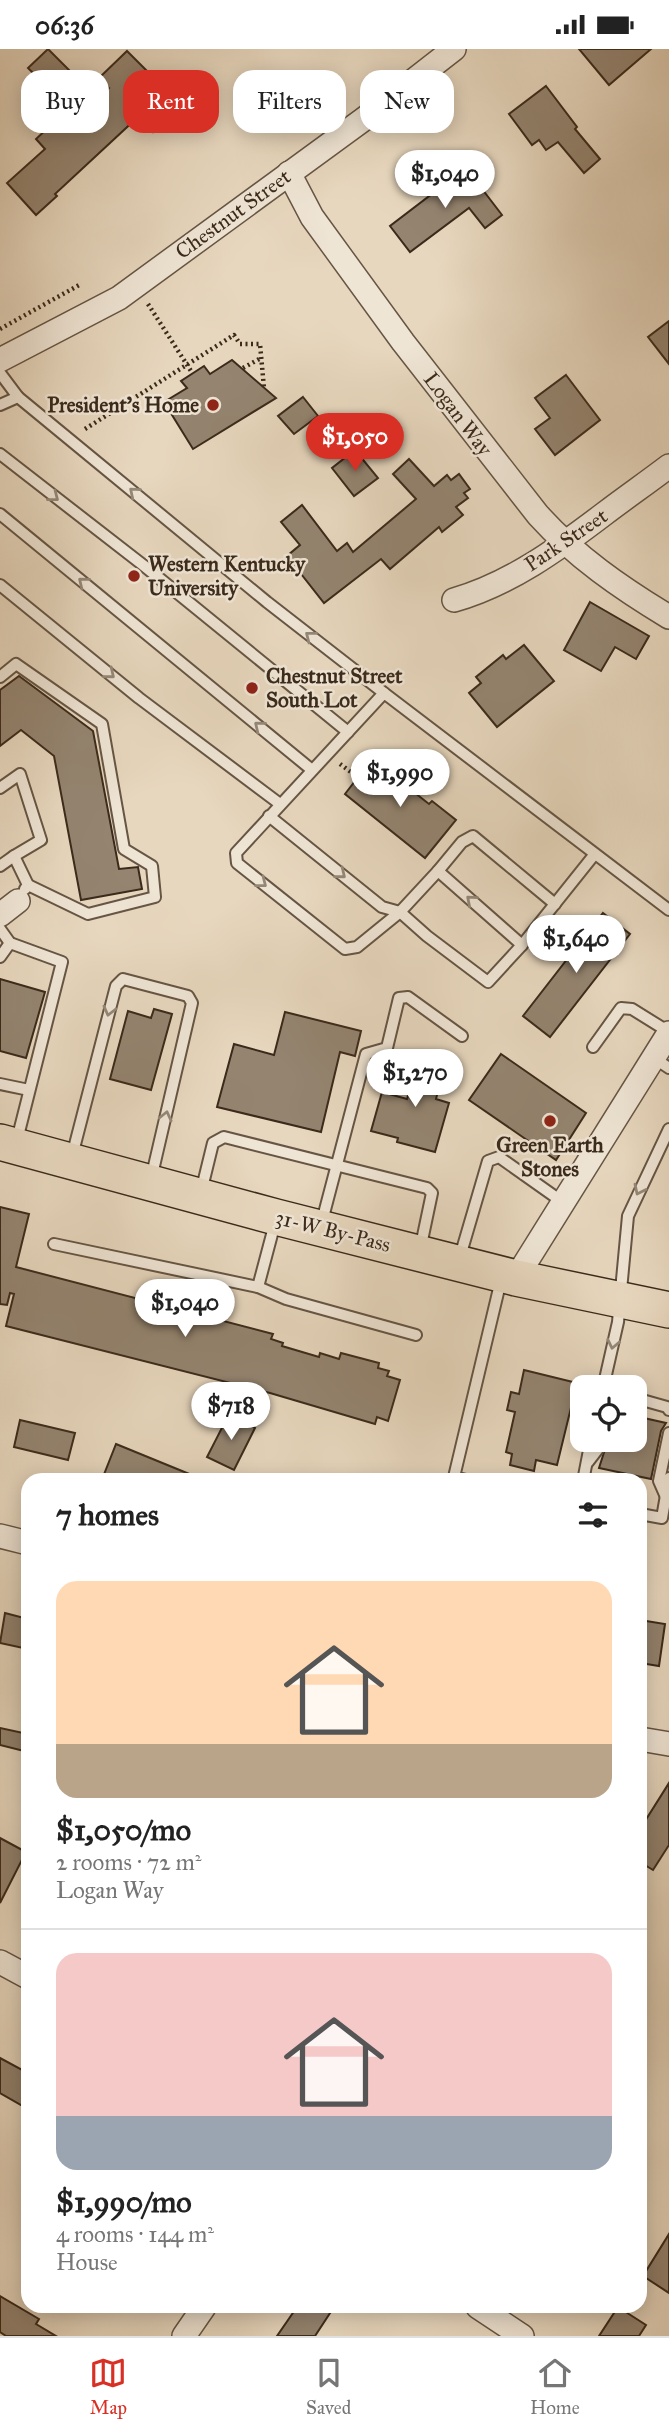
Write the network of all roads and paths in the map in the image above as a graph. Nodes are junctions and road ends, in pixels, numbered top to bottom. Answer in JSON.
{"nodes":[{"id":1,"x":454,"y":49,"type":"edge"},
{"id":2,"x":289,"y":173,"type":"junction"},
{"id":3,"x":81,"y":284,"type":"dead end"},
{"id":4,"x":147,"y":301,"type":"dead end"},
{"id":5,"x":0,"y":329,"type":"edge"},
{"id":6,"x":261,"y":358,"type":"junction"},
{"id":7,"x":0,"y":360,"type":"edge"},
{"id":8,"x":188,"y":365,"type":"junction"},
{"id":9,"x":243,"y":368,"type":"dead end"},
{"id":10,"x":191,"y":371,"type":"dead end"},
{"id":11,"x":0,"y":373,"type":"edge"},
{"id":12,"x":264,"y":388,"type":"dead end"},
{"id":13,"x":19,"y":397,"type":"junction"},
{"id":14,"x":0,"y":405,"type":"edge"},
{"id":15,"x":85,"y":429,"type":"dead end"},
{"id":16,"x":0,"y":454,"type":"edge"},
{"id":17,"x":669,"y":466,"type":"edge"},
{"id":18,"x":0,"y":514,"type":"edge"},
{"id":19,"x":565,"y":543,"type":"junction"},
{"id":20,"x":0,"y":585,"type":"edge"},
{"id":21,"x":454,"y":600,"type":"dead end"},
{"id":22,"x":669,"y":617,"type":"edge"},
{"id":23,"x":0,"y":677,"type":"edge"},
{"id":24,"x":384,"y":693,"type":"junction"},
{"id":25,"x":348,"y":732,"type":"junction"},
{"id":26,"x":337,"y":761,"type":"dead end"},
{"id":27,"x":379,"y":762,"type":"dead end"},
{"id":28,"x":312,"y":770,"type":"junction"},
{"id":29,"x":355,"y":775,"type":"dead end"},
{"id":30,"x":416,"y":783,"type":"dead end"},
{"id":31,"x":0,"y":788,"type":"edge"},
{"id":32,"x":280,"y":804,"type":"junction"},
{"id":33,"x":269,"y":815,"type":"junction"},
{"id":34,"x":594,"y":855,"type":"junction"},
{"id":35,"x":14,"y":856,"type":"junction"},
{"id":36,"x":0,"y":866,"type":"edge"},
{"id":37,"x":438,"y":871,"type":"junction"},
{"id":38,"x":15,"y":900,"type":"edge"},
{"id":39,"x":555,"y":904,"type":"junction"},
{"id":40,"x":669,"y":910,"type":"edge"},
{"id":41,"x":400,"y":912,"type":"junction"},
{"id":42,"x":0,"y":929,"type":"edge"},
{"id":43,"x":10,"y":943,"type":"junction"},
{"id":44,"x":522,"y":945,"type":"junction"},
{"id":45,"x":0,"y":957,"type":"edge"},
{"id":46,"x":669,"y":1033,"type":"edge"},
{"id":47,"x":462,"y":1036,"type":"dead end"},
{"id":48,"x":593,"y":1047,"type":"dead end"},
{"id":49,"x":662,"y":1063,"type":"edge"},
{"id":50,"x":0,"y":1084,"type":"edge"},
{"id":51,"x":29,"y":1090,"type":"junction"},
{"id":52,"x":669,"y":1129,"type":"edge"},
{"id":53,"x":8,"y":1145,"type":"edge"},
{"id":54,"x":71,"y":1161,"type":"junction"},
{"id":55,"x":335,"y":1165,"type":"junction"},
{"id":56,"x":150,"y":1182,"type":"junction"},
{"id":57,"x":201,"y":1196,"type":"junction"},
{"id":58,"x":564,"y":1203,"type":"junction"},
{"id":59,"x":276,"y":1217,"type":"junction"},
{"id":60,"x":320,"y":1228,"type":"junction"},
{"id":61,"x":54,"y":1244,"type":"dead end"},
{"id":62,"x":419,"y":1253,"type":"junction"},
{"id":63,"x":458,"y":1263,"type":"junction"},
{"id":64,"x":510,"y":1276,"type":"junction"},
{"id":65,"x":258,"y":1287,"type":"junction"},
{"id":66,"x":620,"y":1300,"type":"junction"},
{"id":67,"x":669,"y":1311,"type":"edge"},
{"id":68,"x":416,"y":1335,"type":"dead end"},
{"id":69,"x":606,"y":1375,"type":"edge"},
{"id":70,"x":647,"y":1401,"type":"edge"},
{"id":71,"x":669,"y":1410,"type":"edge"},
{"id":72,"x":669,"y":1433,"type":"edge"},
{"id":73,"x":588,"y":1452,"type":"edge"},
{"id":74,"x":596,"y":1452,"type":"edge"},
{"id":75,"x":585,"y":1467,"type":"junction"},
{"id":76,"x":455,"y":1473,"type":"edge"},
{"id":77,"x":584,"y":1473,"type":"edge"},
{"id":78,"x":669,"y":1478,"type":"edge"},
{"id":79,"x":666,"y":1497,"type":"junction"},
{"id":80,"x":647,"y":1515,"type":"edge"},
{"id":81,"x":0,"y":1536,"type":"edge"},
{"id":82,"x":21,"y":1541,"type":"edge"},
{"id":83,"x":647,"y":1740,"type":"edge"},
{"id":84,"x":669,"y":1744,"type":"edge"},
{"id":85,"x":0,"y":1962,"type":"edge"},
{"id":86,"x":21,"y":1973,"type":"edge"},
{"id":87,"x":200,"y":2313,"type":"edge"},
{"id":88,"x":487,"y":2313,"type":"edge"},
{"id":89,"x":184,"y":2336,"type":"edge"},
{"id":90,"x":522,"y":2336,"type":"edge"}],
"edges":[{"from":1,"to":2,"type":"street","name":"Chestnut Street"},
{"from":2,"to":7,"type":"street","name":"Chestnut Street"},
{"from":2,"to":19,"type":"street","name":"Logan Way"},
{"from":3,"to":5,"type":"path"},
{"from":4,"to":8,"type":"path"},
{"from":6,"to":8,"type":"path"},
{"from":6,"to":9,"type":"path"},
{"from":6,"to":12,"type":"path"},
{"from":8,"to":10,"type":"path"},
{"from":8,"to":15,"type":"path"},
{"from":11,"to":13,"type":"lane"},
{"from":13,"to":14,"type":"lane"},
{"from":24,"to":13,"type":"lane","one_way":true},
{"from":16,"to":25,"type":"lane","one_way":true},
{"from":17,"to":19,"type":"street","name":"Park Street"},
{"from":28,"to":18,"type":"lane","one_way":true},
{"from":19,"to":21,"type":"street","name":"Park Street"},
{"from":19,"to":22,"type":"street","name":"Logan Way"},
{"from":20,"to":32,"type":"lane","one_way":true},
{"from":23,"to":38,"type":"lane"},
{"from":24,"to":25,"type":"lane"},
{"from":24,"to":34,"type":"lane"},
{"from":25,"to":28,"type":"lane"},
{"from":26,"to":29,"type":"path"},
{"from":27,"to":30,"type":"path"},
{"from":28,"to":32,"type":"lane"},
{"from":31,"to":35,"type":"lane"},
{"from":32,"to":33,"type":"lane"},
{"from":33,"to":41,"type":"lane","one_way":true},
{"from":33,"to":41,"type":"lane","one_way":true},
{"from":34,"to":39,"type":"lane"},
{"from":34,"to":40,"type":"lane"},
{"from":35,"to":36,"type":"lane"},
{"from":35,"to":38,"type":"lane"},
{"from":37,"to":39,"type":"lane"},
{"from":37,"to":41,"type":"lane"},
{"from":44,"to":37,"type":"lane","one_way":true},
{"from":39,"to":44,"type":"lane"},
{"from":41,"to":44,"type":"lane"},
{"from":42,"to":43,"type":"lane"},
{"from":43,"to":45,"type":"lane"},
{"from":43,"to":51,"type":"lane"},
{"from":46,"to":48,"type":"lane"},
{"from":46,"to":49,"type":"street"},
{"from":47,"to":55,"type":"lane"},
{"from":49,"to":58,"type":"street"},
{"from":50,"to":51,"type":"lane"},
{"from":51,"to":53,"type":"lane"},
{"from":52,"to":66,"type":"lane","one_way":true},
{"from":53,"to":54,"type":"main road","name":"31-W By-Pass"},
{"from":54,"to":56,"type":"main road","name":"31-W By-Pass"},
{"from":56,"to":54,"type":"lane","one_way":true},
{"from":55,"to":57,"type":"lane"},
{"from":55,"to":60,"type":"lane"},
{"from":55,"to":62,"type":"lane"},
{"from":56,"to":57,"type":"main road","name":"31-W By-Pass"},
{"from":57,"to":59,"type":"main road","name":"31-W By-Pass"},
{"from":58,"to":63,"type":"lane"},
{"from":58,"to":64,"type":"street"},
{"from":59,"to":60,"type":"main road","name":"31-W By-Pass"},
{"from":59,"to":65,"type":"lane"},
{"from":60,"to":62,"type":"main road","name":"31-W By-Pass"},
{"from":61,"to":65,"type":"lane"},
{"from":62,"to":63,"type":"main road","name":"31-W By-Pass"},
{"from":63,"to":64,"type":"main road","name":"31-W By-Pass"},
{"from":64,"to":66,"type":"main road","name":"31-W By-Pass"},
{"from":64,"to":76,"type":"lane"},
{"from":65,"to":68,"type":"lane"},
{"from":66,"to":67,"type":"main road","name":"31-W By-Pass"},
{"from":66,"to":69,"type":"lane","one_way":true},
{"from":70,"to":71,"type":"lane"},
{"from":72,"to":79,"type":"lane"},
{"from":73,"to":75,"type":"lane"},
{"from":74,"to":75,"type":"lane"},
{"from":75,"to":77,"type":"lane"},
{"from":78,"to":79,"type":"lane"},
{"from":79,"to":80,"type":"lane"},
{"from":81,"to":82,"type":"street"},
{"from":83,"to":84,"type":"street"},
{"from":85,"to":86,"type":"street"},
{"from":87,"to":89,"type":"street"},
{"from":88,"to":90,"type":"street"}]}
